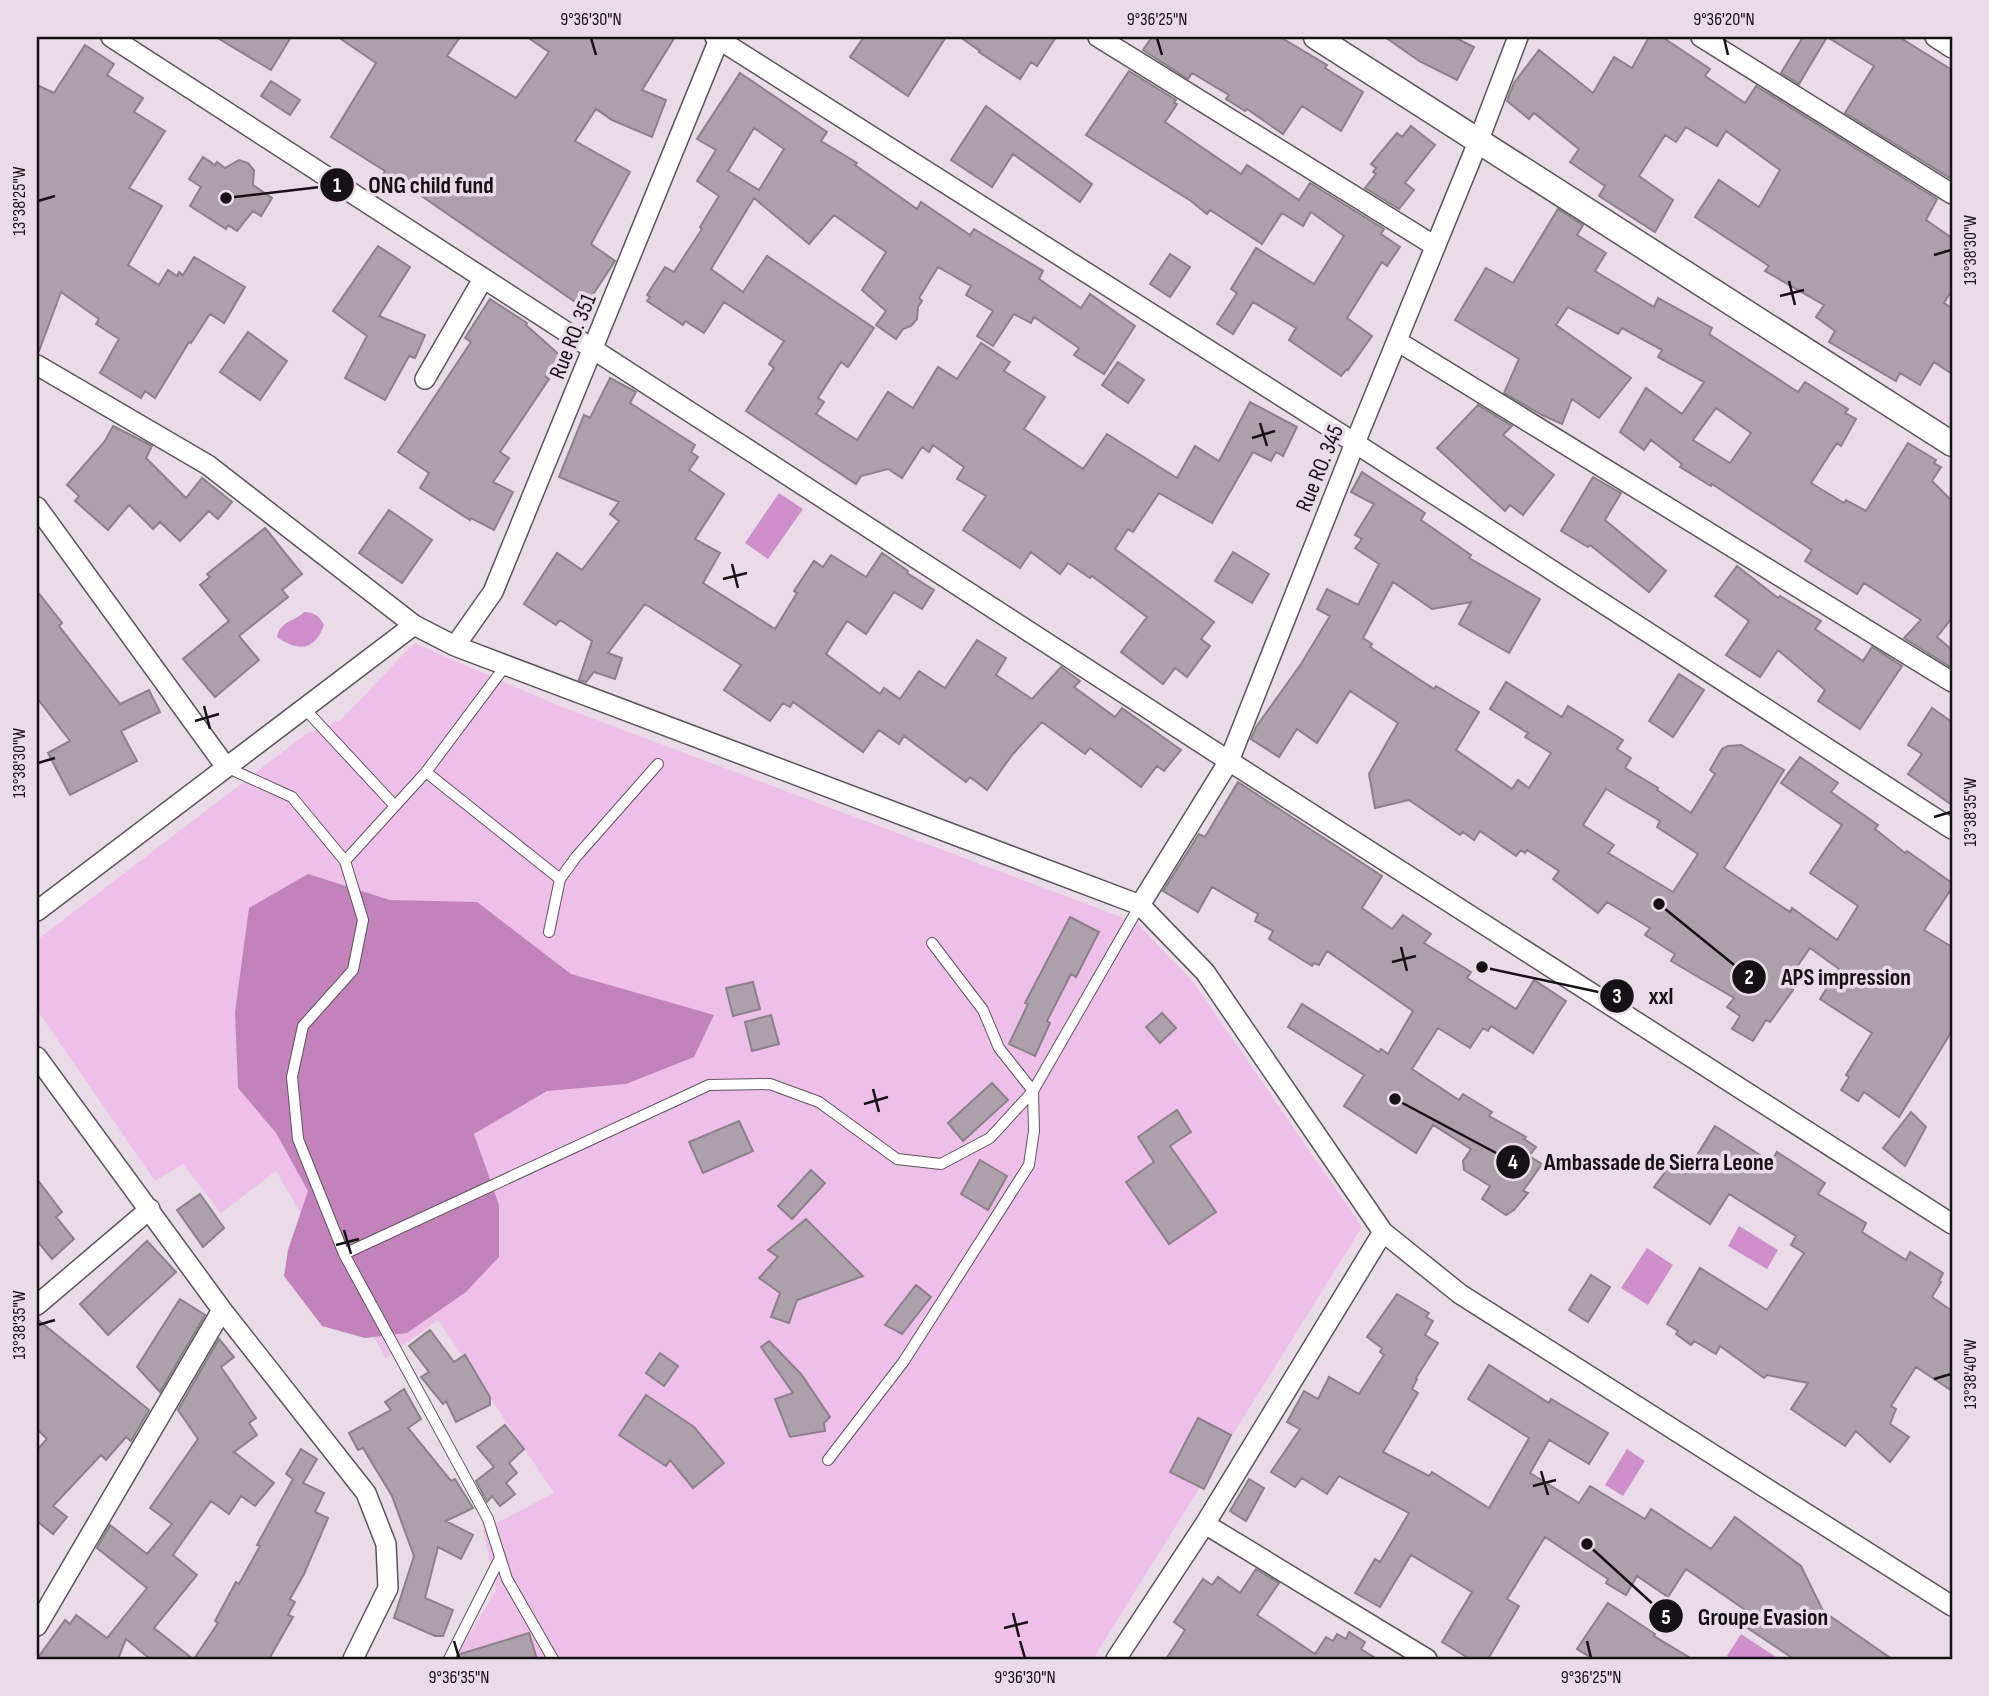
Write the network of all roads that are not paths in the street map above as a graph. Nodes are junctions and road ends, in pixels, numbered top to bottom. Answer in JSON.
{"nodes":[{"id":1,"x":111,"y":37,"type":"edge"},
{"id":2,"x":1098,"y":37,"type":"edge"},
{"id":3,"x":1316,"y":37,"type":"edge"},
{"id":4,"x":1518,"y":37,"type":"edge"},
{"id":5,"x":1701,"y":37,"type":"edge"},
{"id":6,"x":1935,"y":37,"type":"edge"},
{"id":7,"x":718,"y":38,"type":"edge"},
{"id":8,"x":1952,"y":48,"type":"edge"},
{"id":9,"x":1478,"y":142,"type":"junction"},
{"id":10,"x":1952,"y":194,"type":"edge"},
{"id":11,"x":1436,"y":246,"type":"junction"},
{"id":12,"x":482,"y":279,"type":"junction"},
{"id":13,"x":1397,"y":341,"type":"junction"},
{"id":14,"x":593,"y":351,"type":"junction"},
{"id":15,"x":37,"y":365,"type":"edge"},
{"id":16,"x":425,"y":379,"type":"dead end"},
{"id":17,"x":1355,"y":443,"type":"junction"},
{"id":18,"x":1952,"y":444,"type":"edge"},
{"id":19,"x":37,"y":507,"type":"edge"},
{"id":20,"x":414,"y":625,"type":"junction"},
{"id":21,"x":455,"y":646,"type":"junction"},
{"id":22,"x":506,"y":665,"type":"junction"},
{"id":23,"x":1952,"y":682,"type":"edge"},
{"id":24,"x":304,"y":708,"type":"junction"},
{"id":25,"x":1229,"y":761,"type":"junction"},
{"id":26,"x":658,"y":764,"type":"dead end"},
{"id":27,"x":226,"y":767,"type":"junction"},
{"id":28,"x":426,"y":772,"type":"junction"},
{"id":29,"x":395,"y":806,"type":"junction"},
{"id":30,"x":1952,"y":830,"type":"edge"},
{"id":31,"x":345,"y":861,"type":"junction"},
{"id":32,"x":561,"y":879,"type":"junction"},
{"id":33,"x":1140,"y":905,"type":"junction"},
{"id":34,"x":37,"y":911,"type":"edge"},
{"id":35,"x":549,"y":932,"type":"dead end"},
{"id":36,"x":932,"y":943,"type":"dead end"},
{"id":37,"x":37,"y":1057,"type":"edge"},
{"id":38,"x":1033,"y":1091,"type":"junction"},
{"id":39,"x":150,"y":1209,"type":"junction"},
{"id":40,"x":1952,"y":1224,"type":"edge"},
{"id":41,"x":1382,"y":1232,"type":"junction"},
{"id":42,"x":344,"y":1254,"type":"junction"},
{"id":43,"x":37,"y":1305,"type":"edge"},
{"id":44,"x":222,"y":1310,"type":"junction"},
{"id":45,"x":828,"y":1460,"type":"dead end"},
{"id":46,"x":1205,"y":1524,"type":"junction"},
{"id":47,"x":500,"y":1558,"type":"junction"},
{"id":48,"x":1952,"y":1606,"type":"edge"},
{"id":49,"x":37,"y":1626,"type":"edge"},
{"id":50,"x":353,"y":1659,"type":"edge"},
{"id":51,"x":449,"y":1659,"type":"edge"},
{"id":52,"x":554,"y":1659,"type":"edge"},
{"id":53,"x":1116,"y":1659,"type":"edge"},
{"id":54,"x":1427,"y":1659,"type":"edge"}],
"edges":[{"from":1,"to":12,"type":"street"},
{"from":2,"to":11,"type":"street"},
{"from":3,"to":9,"type":"street"},
{"from":4,"to":9,"type":"street","name":"Rue RO. 345"},
{"from":5,"to":10,"type":"street"},
{"from":6,"to":8,"type":"street"},
{"from":7,"to":14,"type":"street","name":"Rue RO. 351"},
{"from":7,"to":17,"type":"street"},
{"from":9,"to":11,"type":"street","name":"Rue RO. 345"},
{"from":9,"to":18,"type":"street"},
{"from":11,"to":13,"type":"street","name":"Rue RO. 345"},
{"from":12,"to":14,"type":"street"},
{"from":12,"to":16,"type":"street"},
{"from":13,"to":17,"type":"street","name":"Rue RO. 345"},
{"from":13,"to":23,"type":"street"},
{"from":14,"to":21,"type":"street","name":"Rue RO. 351"},
{"from":14,"to":25,"type":"street"},
{"from":15,"to":20,"type":"street"},
{"from":17,"to":25,"type":"street","name":"Rue RO. 345"},
{"from":17,"to":30,"type":"street"},
{"from":19,"to":27,"type":"street"},
{"from":20,"to":21,"type":"street"},
{"from":20,"to":24,"type":"street"},
{"from":21,"to":22,"type":"street"},
{"from":22,"to":28,"type":"lane"},
{"from":22,"to":33,"type":"street"},
{"from":24,"to":27,"type":"street"},
{"from":24,"to":29,"type":"lane"},
{"from":25,"to":33,"type":"street","name":"Rue RO. 345"},
{"from":25,"to":40,"type":"street"},
{"from":26,"to":32,"type":"lane"},
{"from":27,"to":31,"type":"lane"},
{"from":27,"to":34,"type":"street"},
{"from":28,"to":29,"type":"lane"},
{"from":28,"to":32,"type":"lane"},
{"from":29,"to":31,"type":"lane"},
{"from":31,"to":42,"type":"lane"},
{"from":32,"to":35,"type":"lane"},
{"from":33,"to":38,"type":"lane"},
{"from":33,"to":41,"type":"street"},
{"from":36,"to":38,"type":"lane"},
{"from":37,"to":39,"type":"street"},
{"from":38,"to":42,"type":"lane"},
{"from":38,"to":45,"type":"lane"},
{"from":39,"to":43,"type":"street"},
{"from":39,"to":44,"type":"street"},
{"from":41,"to":46,"type":"street"},
{"from":41,"to":48,"type":"street"},
{"from":42,"to":47,"type":"lane"},
{"from":44,"to":49,"type":"street"},
{"from":44,"to":50,"type":"street"},
{"from":46,"to":53,"type":"street"},
{"from":46,"to":54,"type":"street"},
{"from":47,"to":51,"type":"lane"},
{"from":47,"to":52,"type":"lane"}]}
